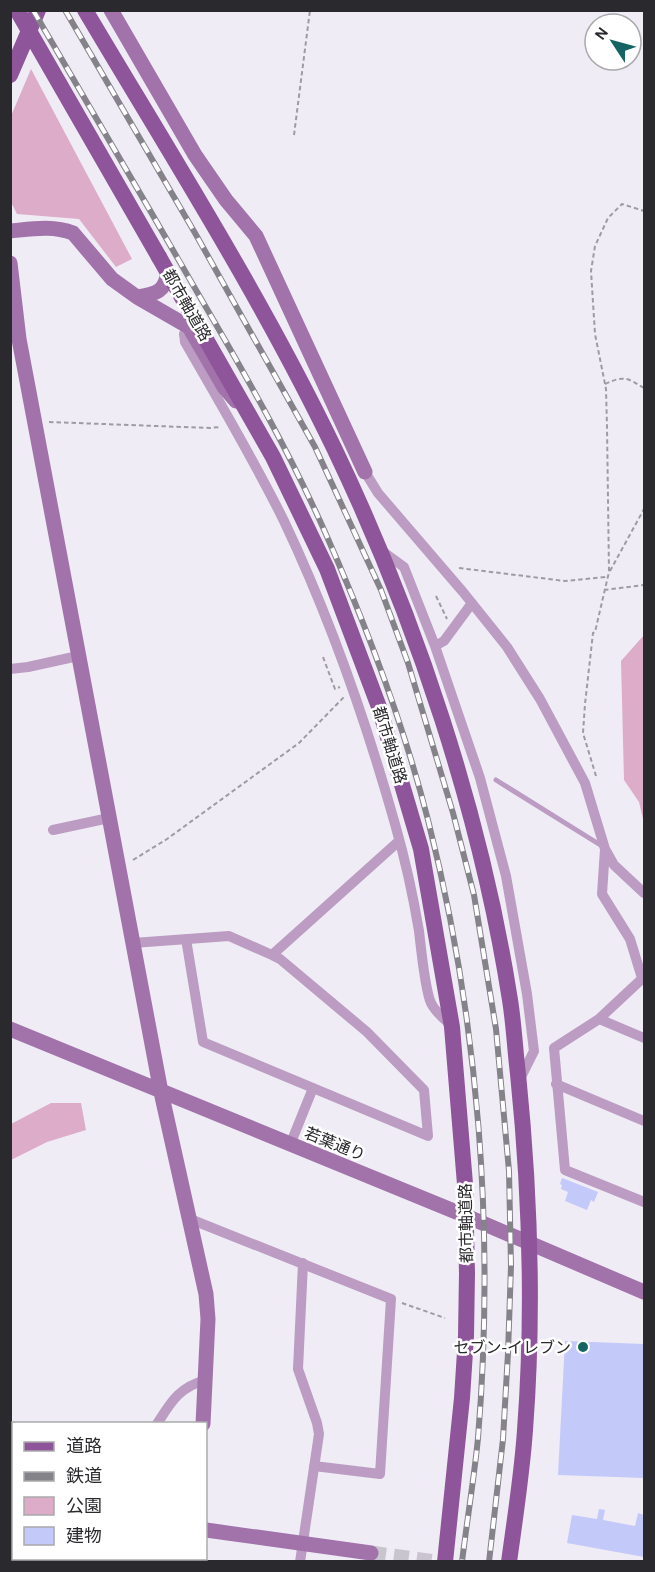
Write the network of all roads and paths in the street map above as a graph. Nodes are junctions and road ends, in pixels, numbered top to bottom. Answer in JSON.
{"nodes":[{"id":1,"x":17,"y":10,"type":"edge"},
{"id":2,"x":38,"y":10,"type":"edge"},
{"id":3,"x":85,"y":10,"type":"edge"},
{"id":4,"x":111,"y":10,"type":"edge"},
{"id":5,"x":310,"y":10,"type":"edge"},
{"id":6,"x":10,"y":75,"type":"edge"},
{"id":7,"x":294,"y":135,"type":"dead end"},
{"id":8,"x":645,"y":211,"type":"edge"},
{"id":9,"x":10,"y":231,"type":"edge"},
{"id":10,"x":10,"y":263,"type":"edge"},
{"id":11,"x":168,"y":272,"type":"junction"},
{"id":12,"x":137,"y":297,"type":"junction"},
{"id":13,"x":192,"y":323,"type":"junction"},
{"id":14,"x":605,"y":384,"type":"junction"},
{"id":15,"x":645,"y":388,"type":"edge"},
{"id":16,"x":34,"y":422,"type":"junction"},
{"id":17,"x":232,"y":424,"type":"junction"},
{"id":18,"x":264,"y":440,"type":"junction"},
{"id":19,"x":252,"y":462,"type":"junction"},
{"id":20,"x":365,"y":472,"type":"joint"},
{"id":21,"x":645,"y":509,"type":"edge"},
{"id":22,"x":379,"y":549,"type":"junction"},
{"id":23,"x":445,"y":572,"type":"junction"},
{"id":24,"x":609,"y":572,"type":"junction"},
{"id":25,"x":645,"y":585,"type":"edge"},
{"id":26,"x":604,"y":590,"type":"junction"},
{"id":27,"x":436,"y":596,"type":"dead end"},
{"id":28,"x":472,"y":603,"type":"junction"},
{"id":29,"x":448,"y":622,"type":"dead end"},
{"id":30,"x":435,"y":645,"type":"junction"},
{"id":31,"x":78,"y":656,"type":"junction"},
{"id":32,"x":324,"y":657,"type":"dead end"},
{"id":33,"x":10,"y":669,"type":"edge"},
{"id":34,"x":335,"y":689,"type":"dead end"},
{"id":35,"x":354,"y":692,"type":"junction"},
{"id":36,"x":496,"y":780,"type":"dead end"},
{"id":37,"x":596,"y":780,"type":"dead end"},
{"id":38,"x":108,"y":818,"type":"junction"},
{"id":39,"x":53,"y":830,"type":"dead end"},
{"id":40,"x":399,"y":841,"type":"junction"},
{"id":41,"x":604,"y":848,"type":"junction"},
{"id":42,"x":118,"y":869,"type":"junction"},
{"id":43,"x":645,"y":893,"type":"edge"},
{"id":44,"x":186,"y":939,"type":"junction"},
{"id":45,"x":133,"y":943,"type":"junction"},
{"id":46,"x":272,"y":955,"type":"junction"},
{"id":47,"x":643,"y":978,"type":"edge"},
{"id":48,"x":599,"y":1019,"type":"junction"},
{"id":49,"x":452,"y":1027,"type":"junction"},
{"id":50,"x":10,"y":1029,"type":"edge"},
{"id":51,"x":645,"y":1038,"type":"edge"},
{"id":52,"x":519,"y":1082,"type":"junction"},
{"id":53,"x":556,"y":1084,"type":"junction"},
{"id":54,"x":313,"y":1088,"type":"junction"},
{"id":55,"x":161,"y":1092,"type":"junction"},
{"id":56,"x":645,"y":1120,"type":"edge"},
{"id":57,"x":290,"y":1145,"type":"junction"},
{"id":58,"x":645,"y":1202,"type":"edge"},
{"id":59,"x":466,"y":1216,"type":"junction"},
{"id":60,"x":190,"y":1219,"type":"junction"},
{"id":61,"x":529,"y":1244,"type":"junction"},
{"id":62,"x":303,"y":1263,"type":"junction"},
{"id":63,"x":645,"y":1293,"type":"edge"},
{"id":64,"x":391,"y":1299,"type":"junction"},
{"id":65,"x":445,"y":1318,"type":"dead end"},
{"id":66,"x":206,"y":1380,"type":"junction"},
{"id":67,"x":158,"y":1422,"type":"edge"},
{"id":68,"x":203,"y":1422,"type":"edge"},
{"id":69,"x":525,"y":1432,"type":"junction"},
{"id":70,"x":314,"y":1466,"type":"junction"},
{"id":71,"x":449,"y":1525,"type":"junction"},
{"id":72,"x":207,"y":1530,"type":"edge"},
{"id":73,"x":304,"y":1544,"type":"junction"},
{"id":74,"x":371,"y":1553,"type":"tunnel mouth"},
{"id":75,"x":300,"y":1562,"type":"edge"},
{"id":76,"x":434,"y":1562,"type":"edge"},
{"id":77,"x":445,"y":1562,"type":"edge"},
{"id":78,"x":509,"y":1562,"type":"edge"},
{"id":79,"x":519,"y":1562,"type":"edge"}],
"edges":[{"from":1,"to":11,"type":"main road","name":"都市軸道路","bridge":true},
{"from":2,"to":6,"type":"main road"},
{"from":3,"to":22,"type":"main road"},
{"from":4,"to":20,"type":"street"},
{"from":5,"to":7,"type":"path"},
{"from":8,"to":14,"type":"path"},
{"from":9,"to":12,"type":"street"},
{"from":10,"to":16,"type":"street"},
{"from":11,"to":12,"type":"street"},
{"from":11,"to":13,"type":"main road","name":"都市軸道路"},
{"from":12,"to":13,"type":"street"},
{"from":13,"to":17,"type":"street"},
{"from":13,"to":18,"type":"main road","name":"都市軸道路"},
{"from":14,"to":15,"type":"path"},
{"from":14,"to":24,"type":"path"},
{"from":16,"to":17,"type":"path"},
{"from":16,"to":31,"type":"street"},
{"from":17,"to":19,"type":"street"},
{"from":18,"to":19,"type":"street"},
{"from":18,"to":49,"type":"main road","name":"都市軸道路"},
{"from":19,"to":35,"type":"street"},
{"from":20,"to":23,"type":"street"},
{"from":21,"to":24,"type":"path"},
{"from":22,"to":30,"type":"street"},
{"from":22,"to":52,"type":"main road"},
{"from":23,"to":24,"type":"path"},
{"from":23,"to":28,"type":"street"},
{"from":24,"to":26,"type":"path"},
{"from":25,"to":26,"type":"path"},
{"from":26,"to":37,"type":"path"},
{"from":27,"to":29,"type":"path"},
{"from":28,"to":30,"type":"street"},
{"from":28,"to":41,"type":"street"},
{"from":30,"to":52,"type":"street"},
{"from":31,"to":33,"type":"street"},
{"from":31,"to":38,"type":"street"},
{"from":32,"to":34,"type":"path"},
{"from":35,"to":40,"type":"street"},
{"from":35,"to":42,"type":"path"},
{"from":36,"to":41,"type":"lane"},
{"from":38,"to":39,"type":"street"},
{"from":38,"to":42,"type":"street"},
{"from":40,"to":46,"type":"street"},
{"from":40,"to":49,"type":"street"},
{"from":41,"to":43,"type":"street"},
{"from":41,"to":47,"type":"street"},
{"from":42,"to":45,"type":"street"},
{"from":44,"to":45,"type":"street"},
{"from":44,"to":46,"type":"street"},
{"from":44,"to":54,"type":"street"},
{"from":45,"to":55,"type":"street"},
{"from":46,"to":54,"type":"street"},
{"from":47,"to":48,"type":"street"},
{"from":48,"to":51,"type":"street"},
{"from":48,"to":53,"type":"street"},
{"from":49,"to":59,"type":"main road","name":"都市軸道路"},
{"from":50,"to":55,"type":"street","name":"若葉通り"},
{"from":52,"to":61,"type":"main road"},
{"from":53,"to":56,"type":"street"},
{"from":53,"to":58,"type":"street"},
{"from":54,"to":57,"type":"street"},
{"from":55,"to":57,"type":"street","name":"若葉通り"},
{"from":55,"to":60,"type":"street"},
{"from":57,"to":59,"type":"street","name":"若葉通り"},
{"from":59,"to":61,"type":"street","name":"若葉通り"},
{"from":59,"to":71,"type":"main road","name":"都市軸道路"},
{"from":60,"to":62,"type":"street"},
{"from":60,"to":66,"type":"street"},
{"from":61,"to":63,"type":"street","name":"若葉通り"},
{"from":61,"to":69,"type":"main road"},
{"from":62,"to":64,"type":"street"},
{"from":62,"to":70,"type":"street"},
{"from":64,"to":65,"type":"path"},
{"from":64,"to":70,"type":"street"},
{"from":66,"to":67,"type":"street"},
{"from":66,"to":68,"type":"street"},
{"from":69,"to":78,"type":"main road"},
{"from":69,"to":79,"type":"main road"},
{"from":70,"to":73,"type":"street"},
{"from":71,"to":76,"type":"main road"},
{"from":71,"to":77,"type":"main road","name":"都市軸道路"},
{"from":72,"to":73,"type":"street"},
{"from":73,"to":74,"type":"street"},
{"from":73,"to":75,"type":"street"}]}
